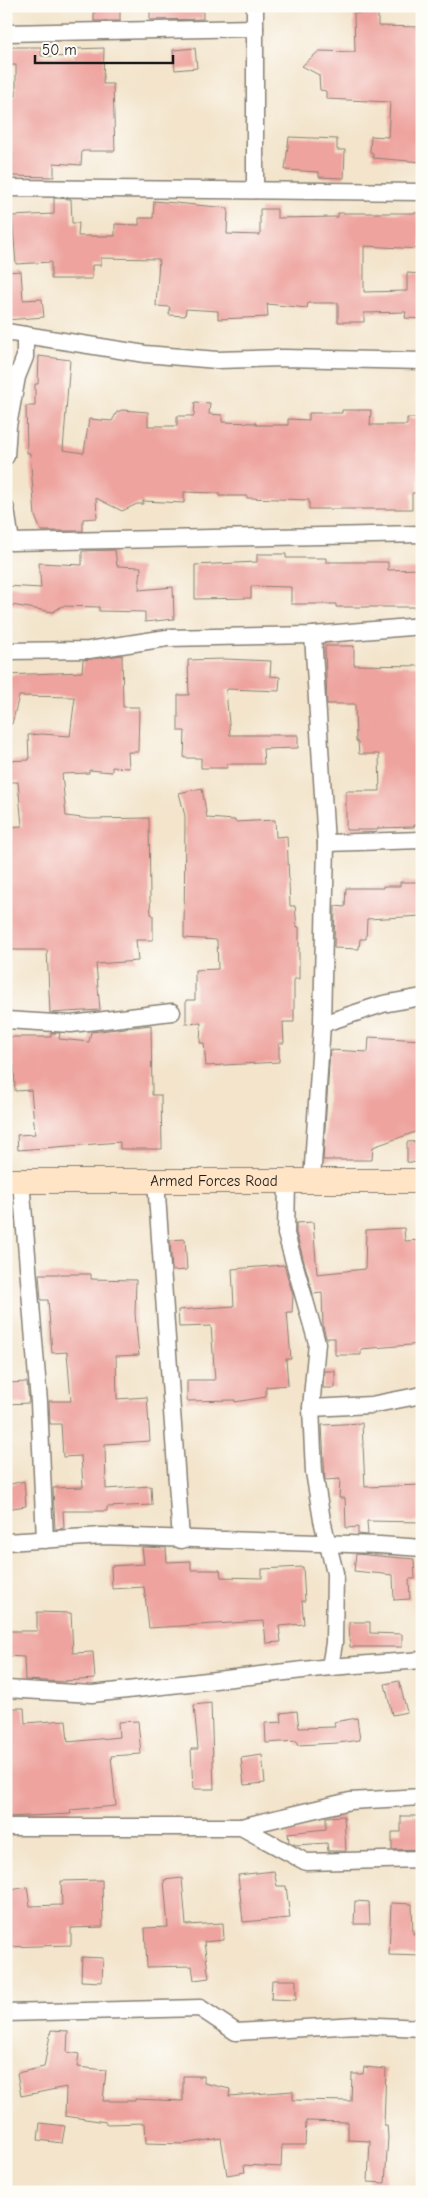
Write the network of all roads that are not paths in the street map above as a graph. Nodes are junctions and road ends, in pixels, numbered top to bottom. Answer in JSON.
{"nodes":[{"id":1,"x":255,"y":6,"type":"edge"},
{"id":2,"x":255,"y":28,"type":"junction"},
{"id":3,"x":6,"y":33,"type":"edge"},
{"id":4,"x":6,"y":188,"type":"edge"},
{"id":5,"x":255,"y":190,"type":"junction"},
{"id":6,"x":422,"y":192,"type":"edge"},
{"id":7,"x":6,"y":332,"type":"edge"},
{"id":8,"x":25,"y":335,"type":"junction"},
{"id":9,"x":422,"y":361,"type":"edge"},
{"id":10,"x":6,"y":456,"type":"edge"},
{"id":11,"x":6,"y":510,"type":"edge"},
{"id":12,"x":422,"y":534,"type":"edge"},
{"id":13,"x":422,"y":626,"type":"edge"},
{"id":14,"x":313,"y":635,"type":"junction"},
{"id":15,"x":6,"y":651,"type":"edge"},
{"id":16,"x":422,"y":840,"type":"edge"},
{"id":17,"x":326,"y":843,"type":"junction"},
{"id":18,"x":422,"y":997,"type":"edge"},
{"id":19,"x":172,"y":1012,"type":"dead end"},
{"id":20,"x":6,"y":1020,"type":"edge"},
{"id":21,"x":322,"y":1024,"type":"junction"},
{"id":22,"x":156,"y":1180,"type":"junction"},
{"id":23,"x":14,"y":1181,"type":"edge"},
{"id":24,"x":287,"y":1181,"type":"junction"},
{"id":25,"x":312,"y":1181,"type":"junction"},
{"id":26,"x":422,"y":1181,"type":"edge"},
{"id":27,"x":422,"y":1395,"type":"edge"},
{"id":28,"x":311,"y":1408,"type":"junction"},
{"id":29,"x":45,"y":1540,"type":"junction"},
{"id":30,"x":181,"y":1540,"type":"junction"},
{"id":31,"x":6,"y":1542,"type":"edge"},
{"id":32,"x":328,"y":1544,"type":"junction"},
{"id":33,"x":422,"y":1548,"type":"edge"},
{"id":34,"x":422,"y":1660,"type":"edge"},
{"id":35,"x":330,"y":1667,"type":"junction"},
{"id":36,"x":6,"y":1689,"type":"edge"},
{"id":37,"x":422,"y":1797,"type":"edge"},
{"id":38,"x":6,"y":1827,"type":"edge"},
{"id":39,"x":241,"y":1827,"type":"junction"},
{"id":40,"x":422,"y":1859,"type":"edge"},
{"id":41,"x":6,"y":2013,"type":"edge"},
{"id":42,"x":422,"y":2028,"type":"edge"}],
"edges":[{"from":1,"to":2,"type":"street"},
{"from":2,"to":3,"type":"street"},
{"from":2,"to":5,"type":"street"},
{"from":4,"to":5,"type":"street"},
{"from":5,"to":6,"type":"street"},
{"from":7,"to":8,"type":"street"},
{"from":8,"to":9,"type":"street"},
{"from":8,"to":10,"type":"street"},
{"from":11,"to":12,"type":"street"},
{"from":13,"to":14,"type":"street"},
{"from":14,"to":15,"type":"street"},
{"from":14,"to":17,"type":"street"},
{"from":16,"to":17,"type":"street"},
{"from":17,"to":21,"type":"street"},
{"from":18,"to":21,"type":"street"},
{"from":19,"to":20,"type":"street"},
{"from":21,"to":25,"type":"street"},
{"from":22,"to":23,"type":"street","name":"Armed Forces Road"},
{"from":22,"to":24,"type":"street","name":"Armed Forces Road"},
{"from":22,"to":30,"type":"street"},
{"from":23,"to":29,"type":"street"},
{"from":24,"to":25,"type":"street","name":"Armed Forces Road"},
{"from":24,"to":28,"type":"street"},
{"from":25,"to":26,"type":"street","name":"Armed Forces Road"},
{"from":27,"to":28,"type":"street"},
{"from":28,"to":32,"type":"street"},
{"from":29,"to":30,"type":"street"},
{"from":29,"to":31,"type":"street"},
{"from":30,"to":32,"type":"street"},
{"from":32,"to":33,"type":"street"},
{"from":32,"to":35,"type":"street"},
{"from":34,"to":35,"type":"street"},
{"from":35,"to":36,"type":"street"},
{"from":37,"to":39,"type":"street"},
{"from":38,"to":39,"type":"street"},
{"from":39,"to":40,"type":"street"},
{"from":41,"to":42,"type":"street"}]}
